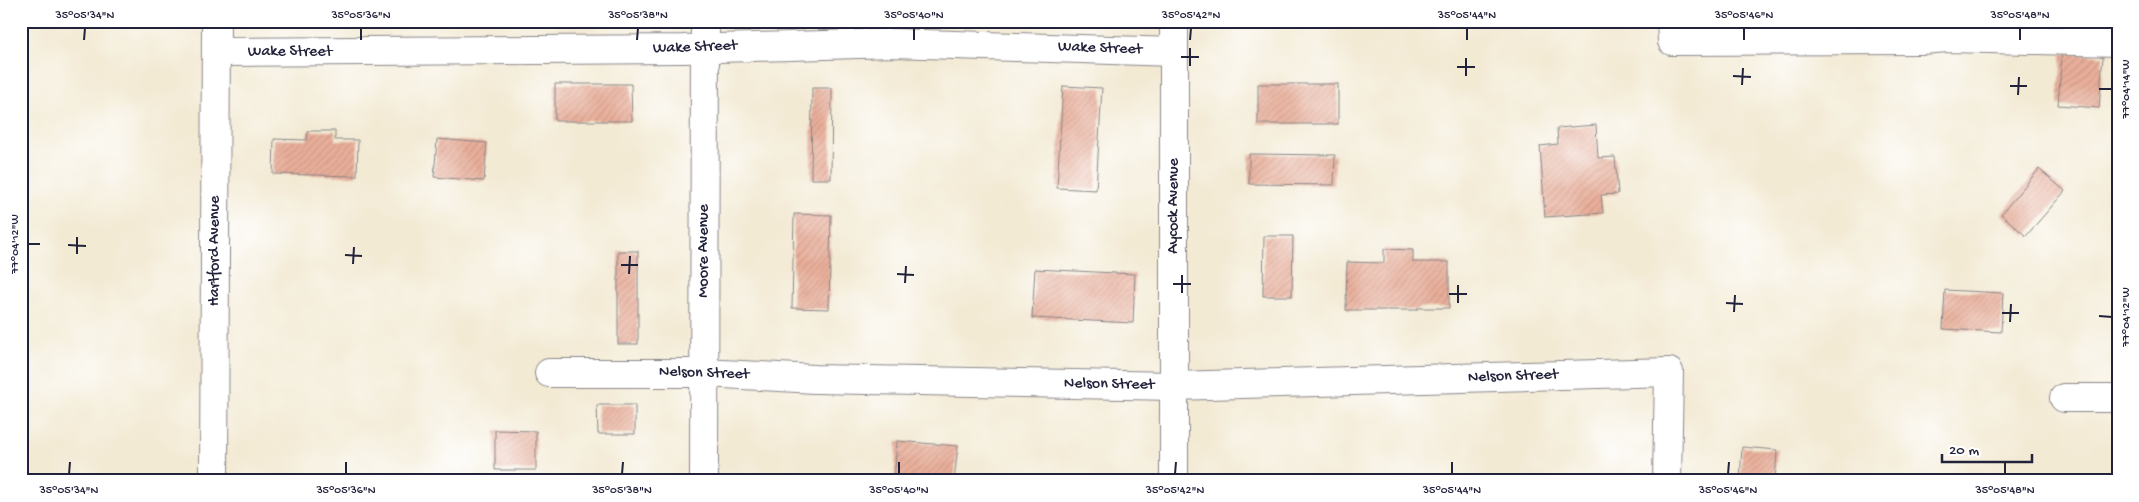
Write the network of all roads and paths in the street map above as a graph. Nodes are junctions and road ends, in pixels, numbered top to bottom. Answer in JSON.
{"nodes":[{"id":1,"x":216,"y":21,"type":"edge"},
{"id":2,"x":1174,"y":21,"type":"edge"},
{"id":3,"x":1671,"y":31,"type":"edge"},
{"id":4,"x":705,"y":34,"type":"edge"},
{"id":5,"x":2118,"y":42,"type":"edge"},
{"id":6,"x":216,"y":52,"type":"junction"},
{"id":7,"x":1174,"y":52,"type":"junction"},
{"id":8,"x":549,"y":373,"type":"dead end"},
{"id":9,"x":704,"y":373,"type":"junction"},
{"id":10,"x":1174,"y":386,"type":"junction"},
{"id":11,"x":2064,"y":398,"type":"dead end"},
{"id":12,"x":2118,"y":398,"type":"edge"},
{"id":13,"x":214,"y":481,"type":"edge"},
{"id":14,"x":704,"y":481,"type":"edge"},
{"id":15,"x":1174,"y":481,"type":"edge"},
{"id":16,"x":1667,"y":481,"type":"edge"}],
"edges":[{"from":1,"to":6,"type":"street","name":"Hartford Avenue"},
{"from":2,"to":7,"type":"street","name":"Aycock Avenue"},
{"from":3,"to":5,"type":"street"},
{"from":4,"to":6,"type":"street","name":"Wake Street"},
{"from":4,"to":7,"type":"street","name":"Wake Street"},
{"from":4,"to":9,"type":"street","name":"Moore Avenue"},
{"from":6,"to":13,"type":"street","name":"Hartford Avenue"},
{"from":7,"to":10,"type":"street","name":"Aycock Avenue"},
{"from":8,"to":9,"type":"street","name":"Nelson Street"},
{"from":9,"to":10,"type":"street","name":"Nelson Street"},
{"from":9,"to":14,"type":"street","name":"Moore Avenue"},
{"from":10,"to":15,"type":"street","name":"Aycock Avenue"},
{"from":10,"to":16,"type":"street","name":"Nelson Street"},
{"from":11,"to":12,"type":"street"}]}
